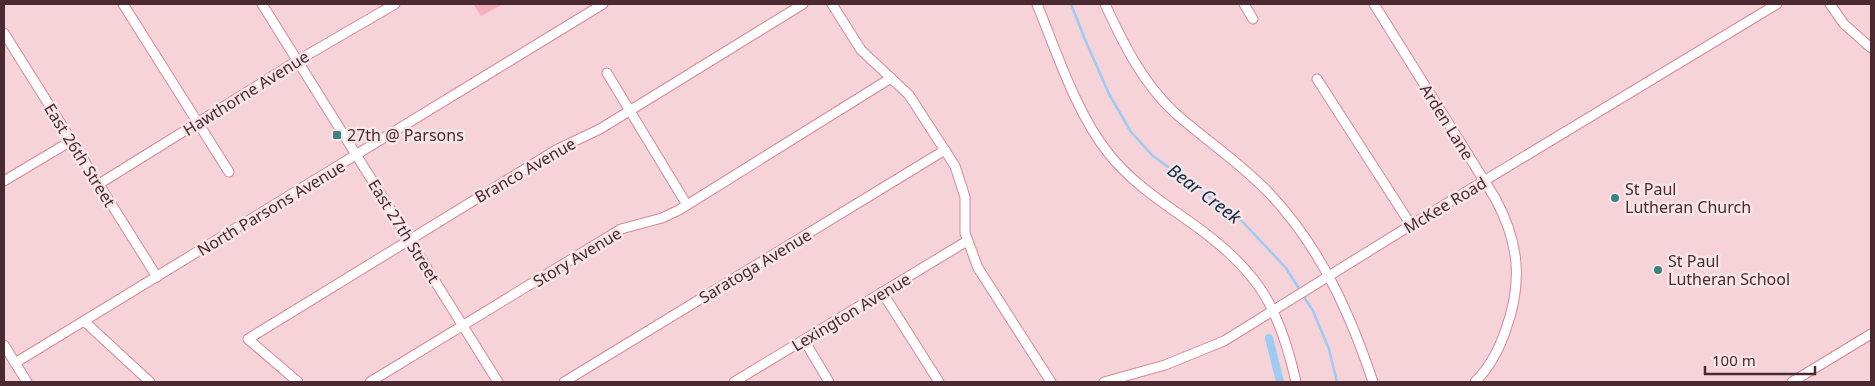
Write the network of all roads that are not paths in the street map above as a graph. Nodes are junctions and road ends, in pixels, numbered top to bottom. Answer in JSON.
{"nodes":[{"id":1,"x":124,"y":4,"type":"edge"},
{"id":2,"x":262,"y":4,"type":"edge"},
{"id":3,"x":395,"y":4,"type":"edge"},
{"id":4,"x":602,"y":4,"type":"edge"},
{"id":5,"x":803,"y":4,"type":"edge"},
{"id":6,"x":832,"y":4,"type":"edge"},
{"id":7,"x":1037,"y":4,"type":"edge"},
{"id":8,"x":1105,"y":4,"type":"edge"},
{"id":9,"x":1244,"y":4,"type":"edge"},
{"id":10,"x":1374,"y":4,"type":"edge"},
{"id":11,"x":1777,"y":4,"type":"edge"},
{"id":12,"x":1830,"y":4,"type":"edge"},
{"id":13,"x":1253,"y":19,"type":"dead end"},
{"id":14,"x":4,"y":33,"type":"edge"},
{"id":15,"x":1871,"y":48,"type":"edge"},
{"id":16,"x":298,"y":62,"type":"junction"},
{"id":17,"x":607,"y":73,"type":"dead end"},
{"id":18,"x":890,"y":78,"type":"junction"},
{"id":19,"x":1317,"y":79,"type":"dead end"},
{"id":20,"x":630,"y":111,"type":"junction"},
{"id":21,"x":199,"y":123,"type":"junction"},
{"id":22,"x":71,"y":141,"type":"junction"},
{"id":23,"x":944,"y":150,"type":"junction"},
{"id":24,"x":356,"y":156,"type":"junction"},
{"id":25,"x":229,"y":172,"type":"dead end"},
{"id":26,"x":4,"y":180,"type":"edge"},
{"id":27,"x":1485,"y":181,"type":"junction"},
{"id":28,"x":99,"y":184,"type":"junction"},
{"id":29,"x":687,"y":204,"type":"junction"},
{"id":30,"x":1411,"y":225,"type":"junction"},
{"id":31,"x":410,"y":240,"type":"junction"},
{"id":32,"x":967,"y":241,"type":"junction"},
{"id":33,"x":157,"y":277,"type":"junction"},
{"id":34,"x":1326,"y":278,"type":"junction"},
{"id":35,"x":882,"y":292,"type":"junction"},
{"id":36,"x":1273,"y":311,"type":"junction"},
{"id":37,"x":84,"y":321,"type":"junction"},
{"id":38,"x":464,"y":326,"type":"junction"},
{"id":39,"x":1871,"y":334,"type":"edge"},
{"id":40,"x":804,"y":340,"type":"junction"},
{"id":41,"x":4,"y":345,"type":"edge"},
{"id":42,"x":15,"y":363,"type":"junction"},
{"id":43,"x":27,"y":382,"type":"edge"},
{"id":44,"x":150,"y":382,"type":"edge"},
{"id":45,"x":298,"y":382,"type":"edge"},
{"id":46,"x":370,"y":382,"type":"edge"},
{"id":47,"x":498,"y":382,"type":"edge"},
{"id":48,"x":564,"y":382,"type":"edge"},
{"id":49,"x":734,"y":382,"type":"edge"},
{"id":50,"x":829,"y":382,"type":"edge"},
{"id":51,"x":939,"y":382,"type":"edge"},
{"id":52,"x":1051,"y":382,"type":"edge"},
{"id":53,"x":1104,"y":382,"type":"edge"},
{"id":54,"x":1296,"y":382,"type":"edge"},
{"id":55,"x":1373,"y":382,"type":"edge"},
{"id":56,"x":1475,"y":382,"type":"edge"},
{"id":57,"x":1792,"y":382,"type":"edge"}],
"edges":[{"from":1,"to":21,"type":"street"},
{"from":2,"to":16,"type":"street","name":"East 27th Street"},
{"from":3,"to":16,"type":"street","name":"Hawthorne Avenue"},
{"from":4,"to":24,"type":"street","name":"North Parsons Avenue"},
{"from":5,"to":20,"type":"street","name":"Branco Avenue"},
{"from":6,"to":18,"type":"street"},
{"from":7,"to":36,"type":"street"},
{"from":8,"to":34,"type":"street"},
{"from":9,"to":13,"type":"street"},
{"from":10,"to":27,"type":"street","name":"Arden Lane"},
{"from":11,"to":27,"type":"street","name":"McKee Road"},
{"from":12,"to":15,"type":"street"},
{"from":14,"to":22,"type":"street","name":"East 26th Street"},
{"from":16,"to":21,"type":"street","name":"Hawthorne Avenue"},
{"from":16,"to":24,"type":"street","name":"East 27th Street"},
{"from":17,"to":20,"type":"street"},
{"from":18,"to":23,"type":"street"},
{"from":18,"to":29,"type":"street","name":"Story Avenue"},
{"from":19,"to":30,"type":"street"},
{"from":20,"to":29,"type":"street"},
{"from":20,"to":31,"type":"street","name":"Branco Avenue"},
{"from":21,"to":25,"type":"street"},
{"from":21,"to":28,"type":"street","name":"Hawthorne Avenue"},
{"from":22,"to":26,"type":"street"},
{"from":22,"to":28,"type":"street","name":"East 26th Street"},
{"from":23,"to":32,"type":"street"},
{"from":23,"to":48,"type":"street","name":"Saratoga Avenue"},
{"from":24,"to":31,"type":"street","name":"East 27th Street"},
{"from":24,"to":33,"type":"street","name":"North Parsons Avenue"},
{"from":27,"to":30,"type":"street","name":"McKee Road"},
{"from":27,"to":56,"type":"street","name":"Arden Lane"},
{"from":28,"to":33,"type":"street","name":"East 26th Street"},
{"from":29,"to":38,"type":"street","name":"Story Avenue"},
{"from":30,"to":34,"type":"street","name":"McKee Road"},
{"from":31,"to":38,"type":"street","name":"East 27th Street"},
{"from":31,"to":45,"type":"street","name":"Branco Avenue"},
{"from":32,"to":35,"type":"street","name":"Lexington Avenue"},
{"from":32,"to":52,"type":"street"},
{"from":33,"to":37,"type":"street","name":"North Parsons Avenue"},
{"from":34,"to":36,"type":"street","name":"McKee Road"},
{"from":34,"to":55,"type":"street"},
{"from":35,"to":40,"type":"street","name":"Lexington Avenue"},
{"from":35,"to":51,"type":"street"},
{"from":36,"to":53,"type":"street","name":"McKee Road"},
{"from":36,"to":54,"type":"street"},
{"from":37,"to":42,"type":"street","name":"North Parsons Avenue"},
{"from":37,"to":44,"type":"street"},
{"from":38,"to":46,"type":"street","name":"Story Avenue"},
{"from":38,"to":47,"type":"street","name":"East 27th Street"},
{"from":39,"to":57,"type":"street"},
{"from":40,"to":49,"type":"street","name":"Lexington Avenue"},
{"from":40,"to":50,"type":"street"},
{"from":41,"to":42,"type":"street"},
{"from":42,"to":43,"type":"street"}]}
